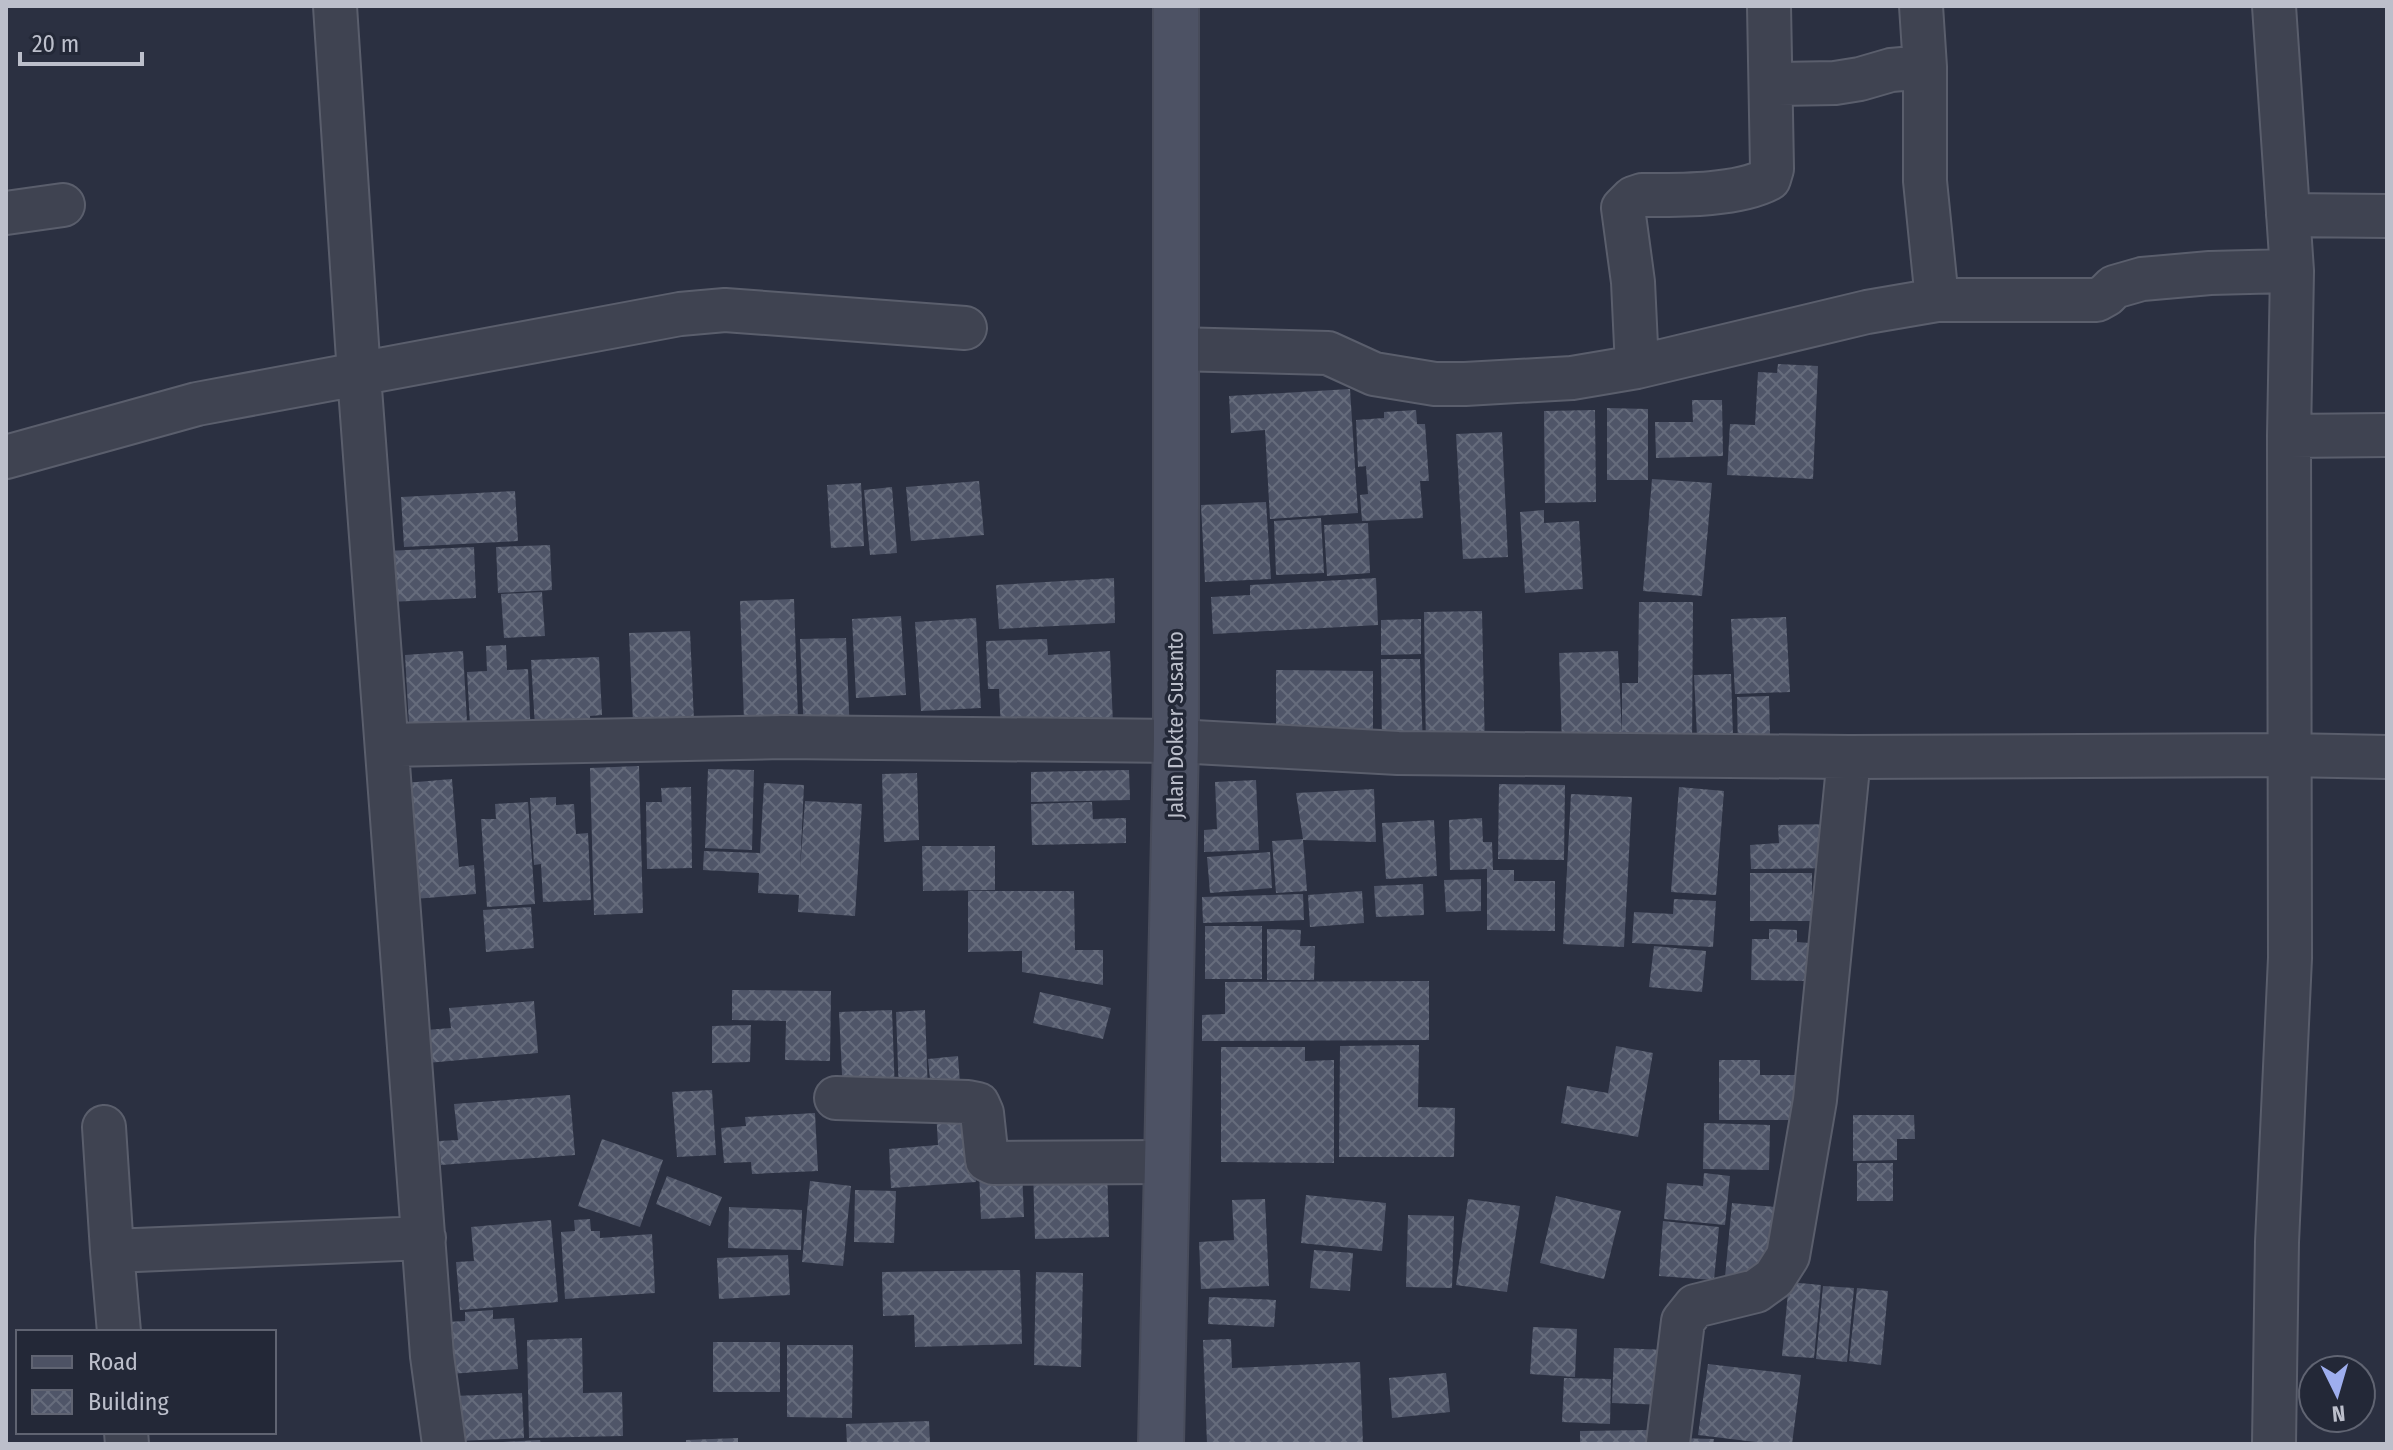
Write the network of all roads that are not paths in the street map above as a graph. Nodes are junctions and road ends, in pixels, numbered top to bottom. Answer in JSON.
{"nodes":[{"id":1,"x":335,"y":6,"type":"edge"},
{"id":2,"x":1176,"y":6,"type":"edge"},
{"id":3,"x":1769,"y":6,"type":"edge"},
{"id":4,"x":1921,"y":6,"type":"edge"},
{"id":5,"x":2274,"y":6,"type":"edge"},
{"id":6,"x":1925,"y":67,"type":"junction"},
{"id":7,"x":1771,"y":84,"type":"junction"},
{"id":8,"x":63,"y":205,"type":"dead end"},
{"id":9,"x":6,"y":213,"type":"edge"},
{"id":10,"x":2288,"y":215,"type":"junction"},
{"id":11,"x":2387,"y":216,"type":"edge"},
{"id":12,"x":2292,"y":271,"type":"junction"},
{"id":13,"x":1937,"y":300,"type":"junction"},
{"id":14,"x":965,"y":328,"type":"dead end"},
{"id":15,"x":1175,"y":349,"type":"junction"},
{"id":16,"x":1637,"y":367,"type":"junction"},
{"id":17,"x":359,"y":375,"type":"junction"},
{"id":18,"x":2387,"y":435,"type":"edge"},
{"id":19,"x":2289,"y":436,"type":"junction"},
{"id":20,"x":6,"y":457,"type":"edge"},
{"id":21,"x":1176,"y":741,"type":"junction"},
{"id":22,"x":388,"y":745,"type":"junction"},
{"id":23,"x":2289,"y":755,"type":"junction"},
{"id":24,"x":1849,"y":757,"type":"junction"},
{"id":25,"x":2387,"y":757,"type":"edge"},
{"id":26,"x":836,"y":1098,"type":"dead end"},
{"id":27,"x":104,"y":1127,"type":"dead end"},
{"id":28,"x":1167,"y":1162,"type":"junction"},
{"id":29,"x":424,"y":1238,"type":"junction"},
{"id":30,"x":112,"y":1251,"type":"junction"},
{"id":31,"x":119,"y":1330,"type":"edge"},
{"id":32,"x":1668,"y":1443,"type":"edge"},
{"id":33,"x":444,"y":1444,"type":"edge"},
{"id":34,"x":1161,"y":1444,"type":"edge"},
{"id":35,"x":2274,"y":1444,"type":"edge"}],
"edges":[{"from":1,"to":17,"type":"street"},
{"from":2,"to":15,"type":"main road","name":"Jalan Dokter Susanto"},
{"from":3,"to":7,"type":"street"},
{"from":4,"to":6,"type":"street"},
{"from":5,"to":10,"type":"street"},
{"from":6,"to":7,"type":"street"},
{"from":6,"to":13,"type":"street"},
{"from":7,"to":16,"type":"street"},
{"from":8,"to":9,"type":"street"},
{"from":10,"to":11,"type":"street"},
{"from":10,"to":12,"type":"street"},
{"from":12,"to":13,"type":"street"},
{"from":12,"to":19,"type":"street"},
{"from":13,"to":16,"type":"street"},
{"from":14,"to":17,"type":"street"},
{"from":15,"to":16,"type":"street"},
{"from":15,"to":21,"type":"main road","name":"Jalan Dokter Susanto"},
{"from":17,"to":20,"type":"street"},
{"from":17,"to":22,"type":"street"},
{"from":18,"to":19,"type":"street"},
{"from":19,"to":23,"type":"street"},
{"from":21,"to":22,"type":"street"},
{"from":21,"to":24,"type":"street"},
{"from":21,"to":28,"type":"main road","name":"Jalan Dokter Susanto"},
{"from":22,"to":29,"type":"street"},
{"from":23,"to":24,"type":"street"},
{"from":23,"to":25,"type":"street"},
{"from":23,"to":35,"type":"street"},
{"from":24,"to":32,"type":"street"},
{"from":26,"to":28,"type":"street"},
{"from":27,"to":30,"type":"street"},
{"from":28,"to":34,"type":"main road","name":"Jalan Dokter Susanto"},
{"from":29,"to":30,"type":"street"},
{"from":29,"to":33,"type":"street"},
{"from":30,"to":31,"type":"street"}]}
